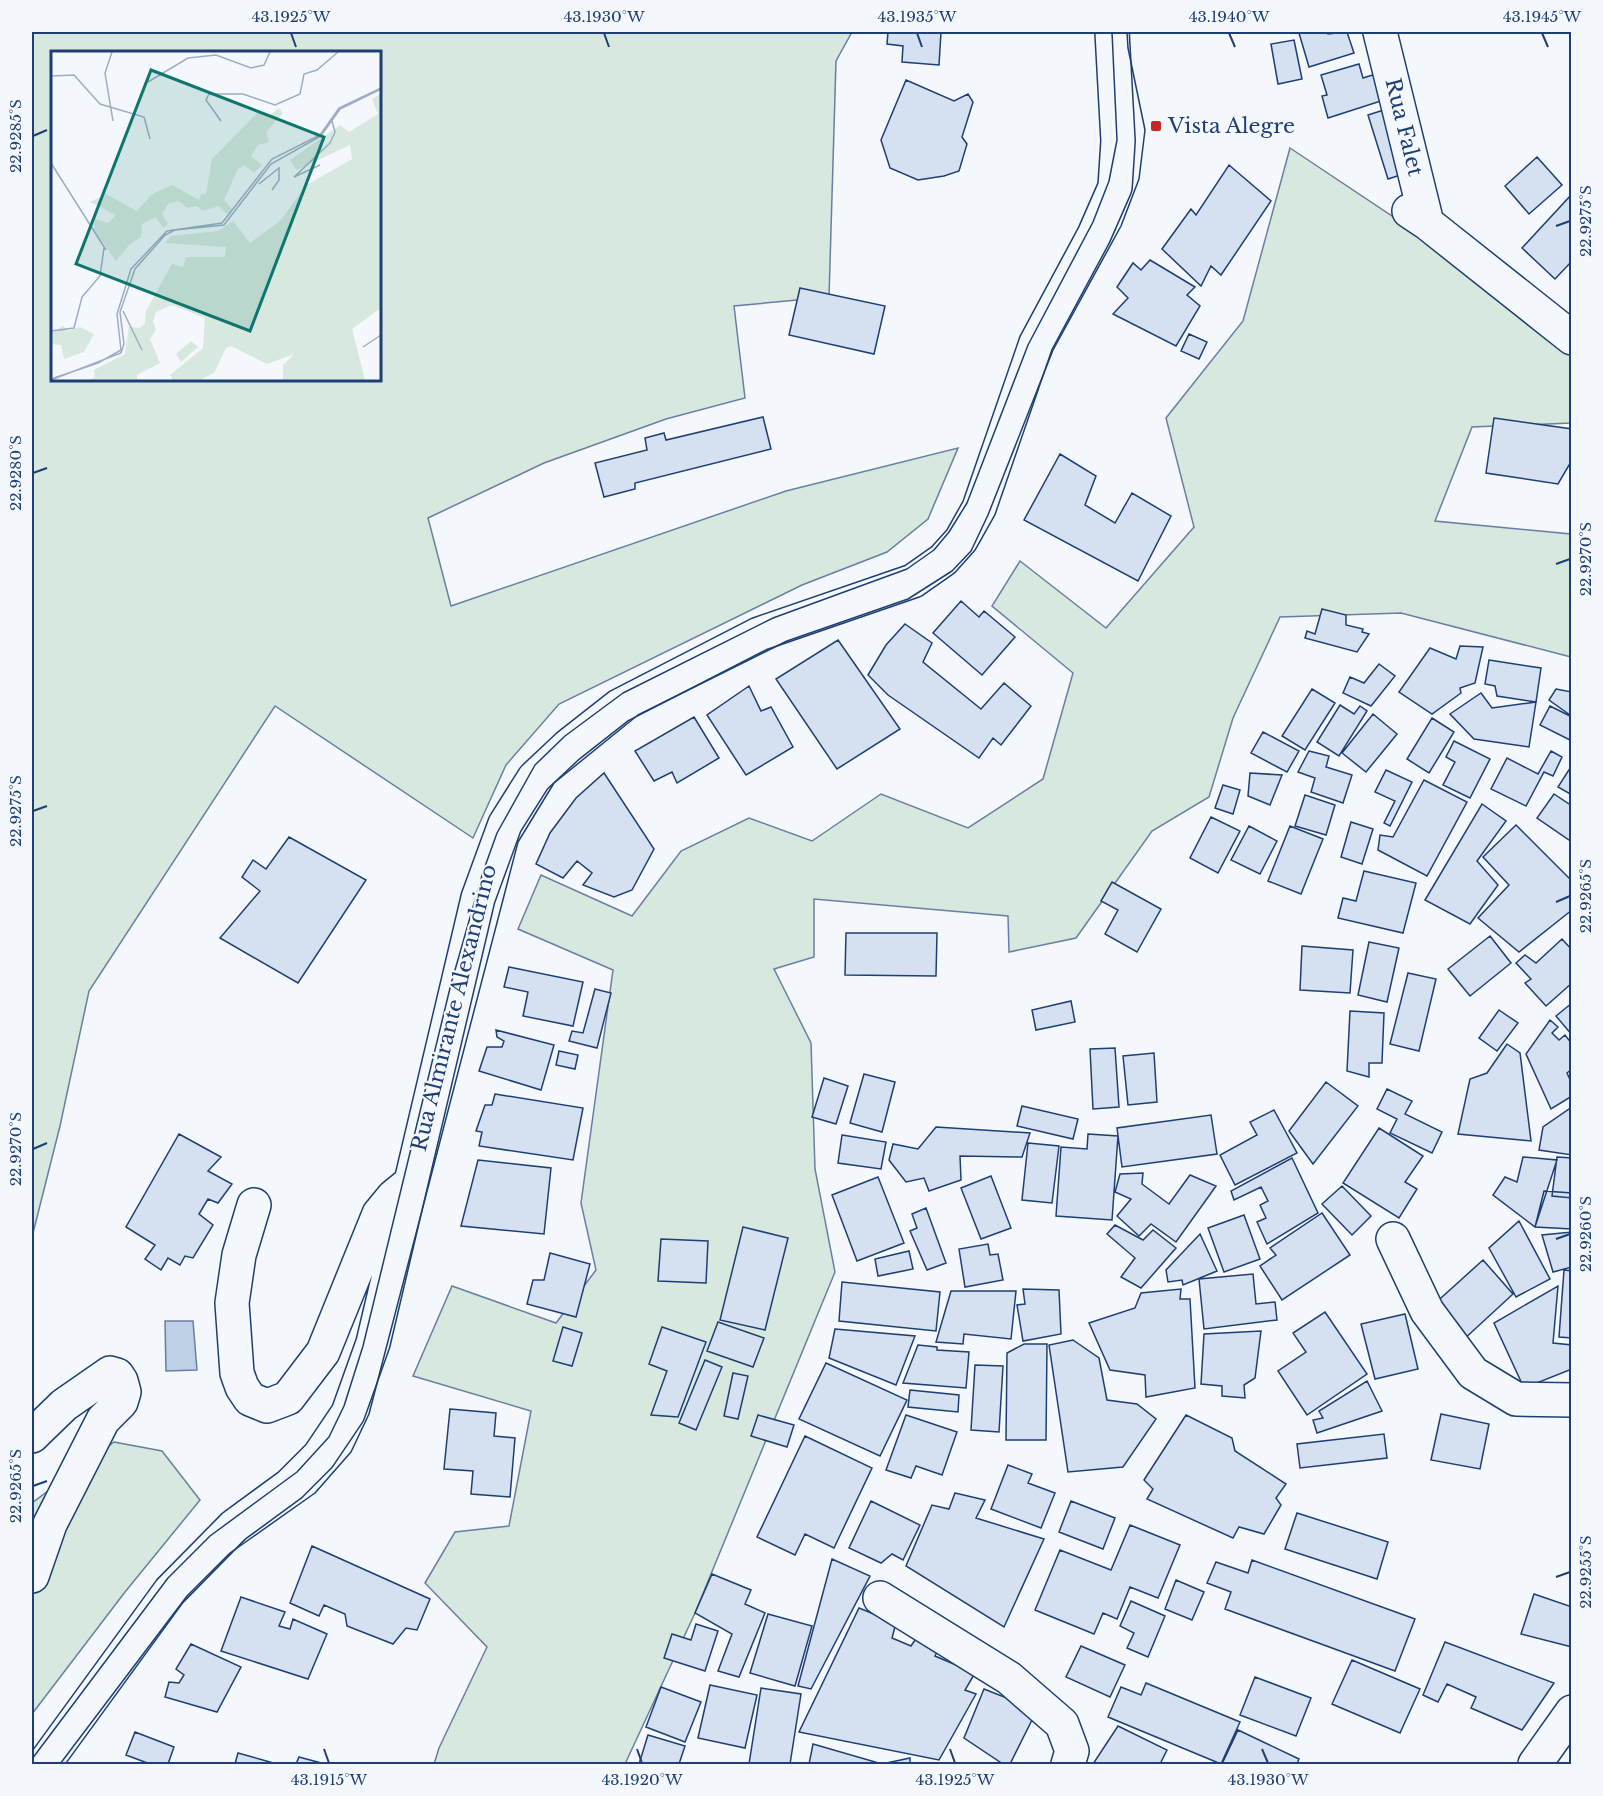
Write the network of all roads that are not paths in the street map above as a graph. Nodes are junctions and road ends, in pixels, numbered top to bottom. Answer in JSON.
{"nodes":[{"id":1,"x":1112,"y":32,"type":"edge"},
{"id":2,"x":1380,"y":32,"type":"edge"},
{"id":3,"x":1572,"y":338,"type":"edge"},
{"id":4,"x":410,"y":1183,"type":"junction"},
{"id":5,"x":254,"y":1205,"type":"dead end"},
{"id":6,"x":1393,"y":1239,"type":"dead end"},
{"id":7,"x":1572,"y":1400,"type":"edge"},
{"id":8,"x":32,"y":1436,"type":"edge"},
{"id":9,"x":32,"y":1576,"type":"edge"},
{"id":10,"x":880,"y":1598,"type":"dead end"},
{"id":11,"x":1572,"y":1712,"type":"edge"},
{"id":12,"x":44,"y":1764,"type":"edge"},
{"id":13,"x":1068,"y":1764,"type":"edge"},
{"id":14,"x":1535,"y":1764,"type":"edge"}],
"edges":[{"from":1,"to":4,"type":"street","name":"Rua Almirante Alexandrino"},
{"from":2,"to":3,"type":"street","name":"Rua Falet"},
{"from":4,"to":5,"type":"street"},
{"from":4,"to":12,"type":"street","name":"Rua Almirante Alexandrino"},
{"from":6,"to":7,"type":"street"},
{"from":8,"to":9,"type":"street"},
{"from":10,"to":13,"type":"street"},
{"from":11,"to":14,"type":"street"}]}
